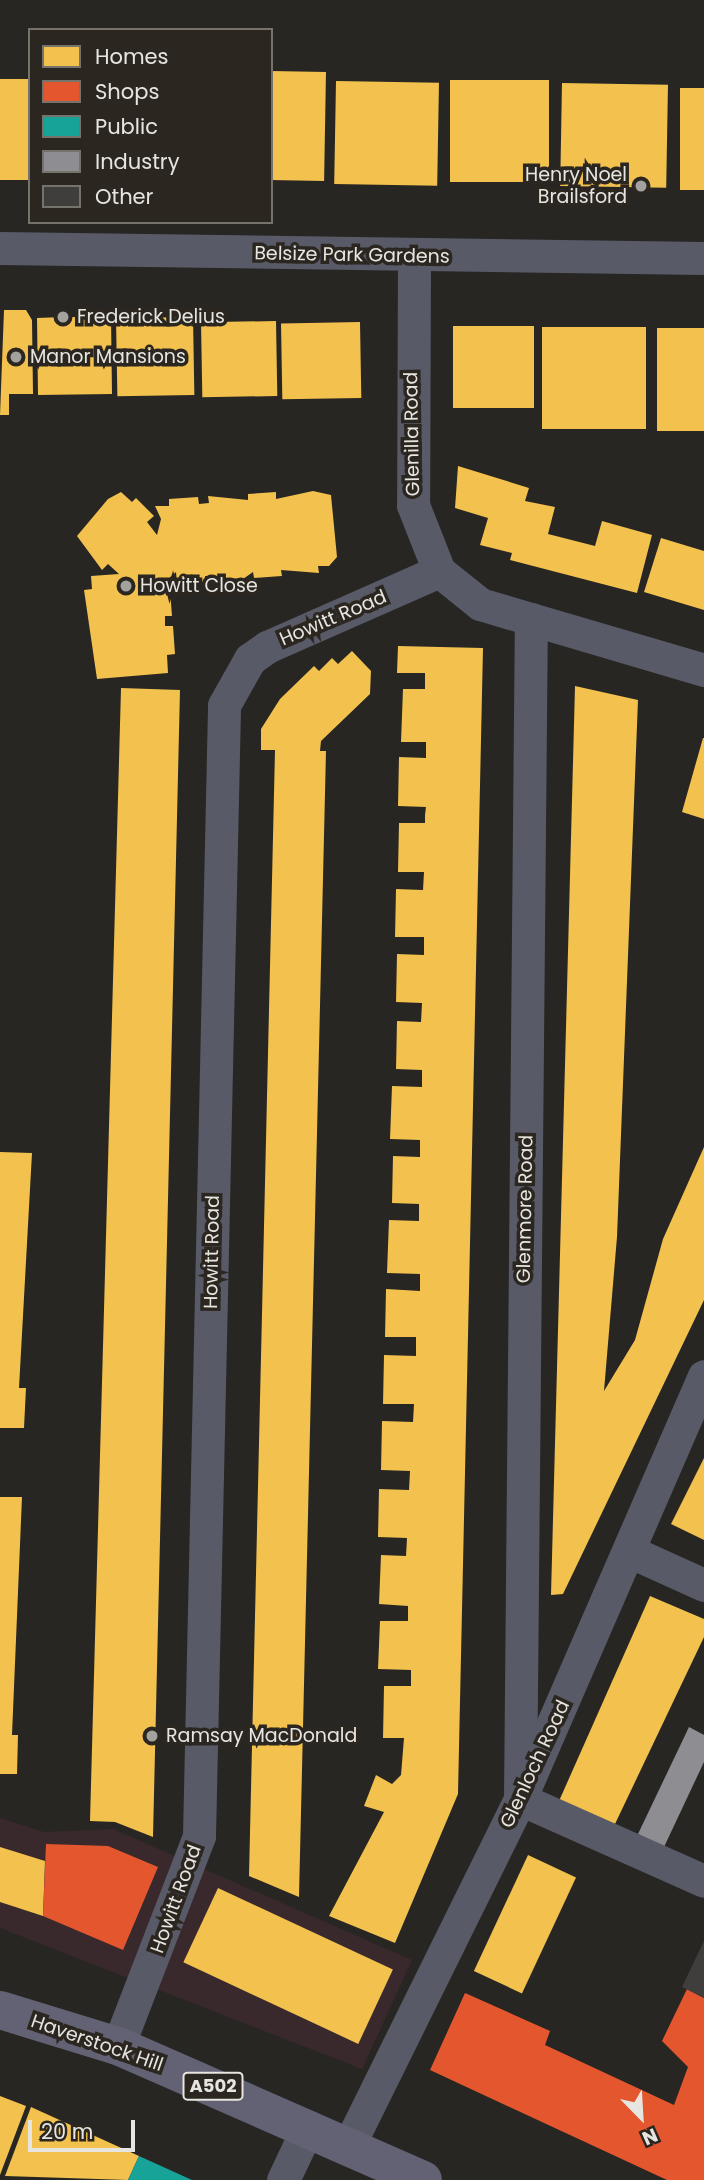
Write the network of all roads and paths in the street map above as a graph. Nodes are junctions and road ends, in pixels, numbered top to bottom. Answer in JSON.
{"nodes":[{"id":1,"x":0,"y":248,"type":"edge"},
{"id":2,"x":414,"y":257,"type":"junction"},
{"id":3,"x":704,"y":258,"type":"edge"},
{"id":4,"x":439,"y":571,"type":"junction"},
{"id":5,"x":531,"y":619,"type":"junction"},
{"id":6,"x":704,"y":670,"type":"edge"},
{"id":7,"x":704,"y":1376,"type":"edge"},
{"id":8,"x":631,"y":1552,"type":"junction"},
{"id":9,"x":704,"y":1585,"type":"edge"},
{"id":10,"x":520,"y":1799,"type":"junction"},
{"id":11,"x":704,"y":1881,"type":"edge"},
{"id":12,"x":0,"y":2010,"type":"edge"},
{"id":13,"x":118,"y":2046,"type":"junction"},
{"id":14,"x":308,"y":2127,"type":"junction"},
{"id":15,"x":349,"y":2145,"type":"junction"},
{"id":16,"x":283,"y":2180,"type":"edge"},
{"id":17,"x":422,"y":2180,"type":"edge"}],
"edges":[{"from":1,"to":2,"type":"street","name":"Belsize Park Gardens"},
{"from":2,"to":3,"type":"street","name":"Belsize Park Gardens"},
{"from":2,"to":4,"type":"street","name":"Glenilla Road"},
{"from":4,"to":5,"type":"street","name":"Glenilla Road"},
{"from":4,"to":13,"type":"street","name":"Howitt Road"},
{"from":5,"to":6,"type":"street","name":"Glenilla Road"},
{"from":5,"to":10,"type":"street","name":"Glenmore Road"},
{"from":7,"to":8,"type":"street","name":"Glenloch Road"},
{"from":8,"to":9,"type":"street"},
{"from":8,"to":10,"type":"street","name":"Glenloch Road"},
{"from":10,"to":11,"type":"street"},
{"from":10,"to":15,"type":"street","name":"Glenloch Road"},
{"from":12,"to":13,"type":"main road","name":"Haverstock Hill","number":"A502"},
{"from":13,"to":14,"type":"main road","name":"Haverstock Hill","number":"A502"},
{"from":14,"to":15,"type":"main road","name":"Haverstock Hill","number":"A502"},
{"from":14,"to":16,"type":"street"},
{"from":15,"to":17,"type":"main road","name":"Haverstock Hill","number":"A502"}]}
